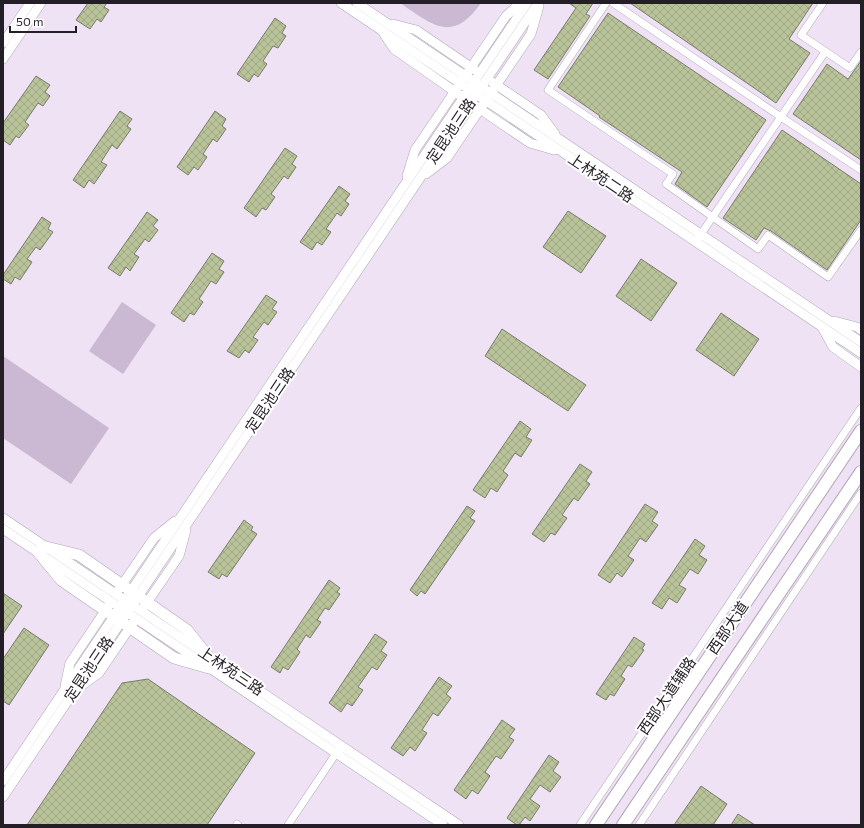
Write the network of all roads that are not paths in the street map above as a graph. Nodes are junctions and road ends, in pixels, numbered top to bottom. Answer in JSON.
{"nodes":[{"id":1,"x":30,"y":3,"type":"edge"},
{"id":2,"x":41,"y":3,"type":"edge"},
{"id":3,"x":340,"y":3,"type":"edge"},
{"id":4,"x":358,"y":3,"type":"edge"},
{"id":5,"x":520,"y":3,"type":"edge"},
{"id":6,"x":527,"y":3,"type":"edge"},
{"id":7,"x":539,"y":3,"type":"edge"},
{"id":8,"x":606,"y":3,"type":"edge"},
{"id":9,"x":613,"y":3,"type":"edge"},
{"id":10,"x":823,"y":3,"type":"edge"},
{"id":11,"x":385,"y":22,"type":"junction"},
{"id":12,"x":3,"y":43,"type":"edge"},
{"id":13,"x":825,"y":52,"type":"junction"},
{"id":14,"x":861,"y":52,"type":"edge"},
{"id":15,"x":3,"y":59,"type":"edge"},
{"id":16,"x":471,"y":67,"type":"junction"},
{"id":17,"x":465,"y":76,"type":"junction"},
{"id":18,"x":483,"y":76,"type":"junction"},
{"id":19,"x":478,"y":84,"type":"junction"},
{"id":20,"x":497,"y":85,"type":"junction"},
{"id":21,"x":457,"y":88,"type":"junction"},
{"id":22,"x":472,"y":92,"type":"junction"},
{"id":23,"x":491,"y":93,"type":"junction"},
{"id":24,"x":467,"y":100,"type":"junction"},
{"id":25,"x":486,"y":101,"type":"junction"},
{"id":26,"x":480,"y":109,"type":"junction"},
{"id":27,"x":781,"y":118,"type":"junction"},
{"id":28,"x":560,"y":140,"type":"junction"},
{"id":29,"x":563,"y":153,"type":"junction"},
{"id":30,"x":861,"y":170,"type":"edge"},
{"id":31,"x":420,"y":178,"type":"junction"},
{"id":32,"x":404,"y":185,"type":"junction"},
{"id":33,"x":713,"y":216,"type":"junction"},
{"id":34,"x":861,"y":230,"type":"edge"},
{"id":35,"x":698,"y":238,"type":"junction"},
{"id":36,"x":823,"y":322,"type":"junction"},
{"id":37,"x":861,"y":330,"type":"edge"},
{"id":38,"x":861,"y":342,"type":"edge"},
{"id":39,"x":861,"y":353,"type":"edge"},
{"id":40,"x":861,"y":366,"type":"edge"},
{"id":41,"x":861,"y":408,"type":"edge"},
{"id":42,"x":861,"y":431,"type":"edge"},
{"id":43,"x":861,"y":472,"type":"edge"},
{"id":44,"x":861,"y":493,"type":"edge"},
{"id":45,"x":3,"y":518,"type":"edge"},
{"id":46,"x":185,"y":519,"type":"junction"},
{"id":47,"x":3,"y":529,"type":"edge"},
{"id":48,"x":42,"y":550,"type":"junction"},
{"id":49,"x":126,"y":606,"type":"junction"},
{"id":50,"x":207,"y":655,"type":"joint"},
{"id":51,"x":209,"y":668,"type":"joint"},
{"id":52,"x":69,"y":691,"type":"junction"},
{"id":53,"x":339,"y":749,"type":"junction"},
{"id":54,"x":3,"y":781,"type":"edge"},
{"id":55,"x":3,"y":797,"type":"edge"},
{"id":56,"x":288,"y":825,"type":"edge"},
{"id":57,"x":443,"y":825,"type":"edge"},
{"id":58,"x":459,"y":825,"type":"edge"},
{"id":59,"x":580,"y":825,"type":"edge"},
{"id":60,"x":596,"y":825,"type":"edge"},
{"id":61,"x":623,"y":825,"type":"edge"},
{"id":62,"x":639,"y":825,"type":"edge"}],
"edges":[{"from":1,"to":12,"type":"street"},
{"from":2,"to":15,"type":"street"},
{"from":3,"to":21,"type":"street","name":"上林苑二路"},
{"from":4,"to":11,"type":"street","name":"上林苑二路"},
{"from":5,"to":16,"type":"street"},
{"from":6,"to":18,"type":"street","name":"定昆池三路"},
{"from":7,"to":18,"type":"street","name":"定昆池三路"},
{"from":7,"to":20,"type":"street"},
{"from":8,"to":33,"type":"street"},
{"from":9,"to":27,"type":"street"},
{"from":10,"to":13,"type":"street"},
{"from":11,"to":16,"type":"street"},
{"from":11,"to":17,"type":"street","name":"上林苑二路"},
{"from":13,"to":14,"type":"street"},
{"from":13,"to":27,"type":"street"},
{"from":16,"to":17,"type":"street"},
{"from":16,"to":18,"type":"street"},
{"from":17,"to":19,"type":"street","name":"上林苑二路"},
{"from":17,"to":21,"type":"street"},
{"from":18,"to":19,"type":"street","name":"定昆池三路"},
{"from":18,"to":20,"type":"street"},
{"from":19,"to":22,"type":"street","name":"定昆池三路"},
{"from":19,"to":23,"type":"street","name":"上林苑二路"},
{"from":20,"to":23,"type":"street"},
{"from":20,"to":28,"type":"street"},
{"from":21,"to":22,"type":"street","name":"上林苑二路"},
{"from":21,"to":24,"type":"street"},
{"from":21,"to":32,"type":"street"},
{"from":22,"to":24,"type":"street","name":"定昆池三路"},
{"from":22,"to":25,"type":"street","name":"上林苑二路"},
{"from":23,"to":25,"type":"street"},
{"from":23,"to":28,"type":"street","name":"上林苑二路"},
{"from":24,"to":26,"type":"street"},
{"from":24,"to":31,"type":"street","name":"定昆池三路"},
{"from":24,"to":32,"type":"street","name":"定昆池三路"},
{"from":25,"to":26,"type":"street"},
{"from":25,"to":29,"type":"street","name":"上林苑二路"},
{"from":26,"to":29,"type":"street"},
{"from":26,"to":31,"type":"street"},
{"from":27,"to":30,"type":"street"},
{"from":27,"to":33,"type":"street"},
{"from":28,"to":35,"type":"street","name":"上林苑二路"},
{"from":29,"to":35,"type":"street","name":"上林苑二路"},
{"from":31,"to":46,"type":"street","name":"定昆池三路"},
{"from":32,"to":46,"type":"street","name":"定昆池三路"},
{"from":33,"to":34,"type":"street"},
{"from":33,"to":35,"type":"street"},
{"from":35,"to":36,"type":"street","name":"上林苑二路"},
{"from":36,"to":37,"type":"street"},
{"from":36,"to":38,"type":"street","name":"上林苑二路"},
{"from":36,"to":39,"type":"street","name":"上林苑二路"},
{"from":36,"to":40,"type":"street"},
{"from":41,"to":59,"type":"street","name":"西部大道辅路"},
{"from":42,"to":60,"type":"main road","name":"西部大道"},
{"from":43,"to":61,"type":"main road","name":"西部大道"},
{"from":44,"to":62,"type":"street"},
{"from":45,"to":48,"type":"street"},
{"from":46,"to":49,"type":"street","name":"定昆池三路"},
{"from":46,"to":49,"type":"street"},
{"from":47,"to":48,"type":"street"},
{"from":48,"to":49,"type":"main road"},
{"from":48,"to":49,"type":"main road"},
{"from":49,"to":50,"type":"main road"},
{"from":49,"to":51,"type":"main road"},
{"from":49,"to":52,"type":"street","name":"定昆池三路"},
{"from":49,"to":52,"type":"street"},
{"from":50,"to":53,"type":"street","name":"上林苑三路"},
{"from":51,"to":53,"type":"street","name":"上林苑三路"},
{"from":52,"to":54,"type":"street","name":"定昆池三路"},
{"from":52,"to":55,"type":"street","name":"定昆池三路"},
{"from":53,"to":56,"type":"street"},
{"from":53,"to":57,"type":"street","name":"上林苑三路"},
{"from":53,"to":58,"type":"street","name":"上林苑三路"}]}
